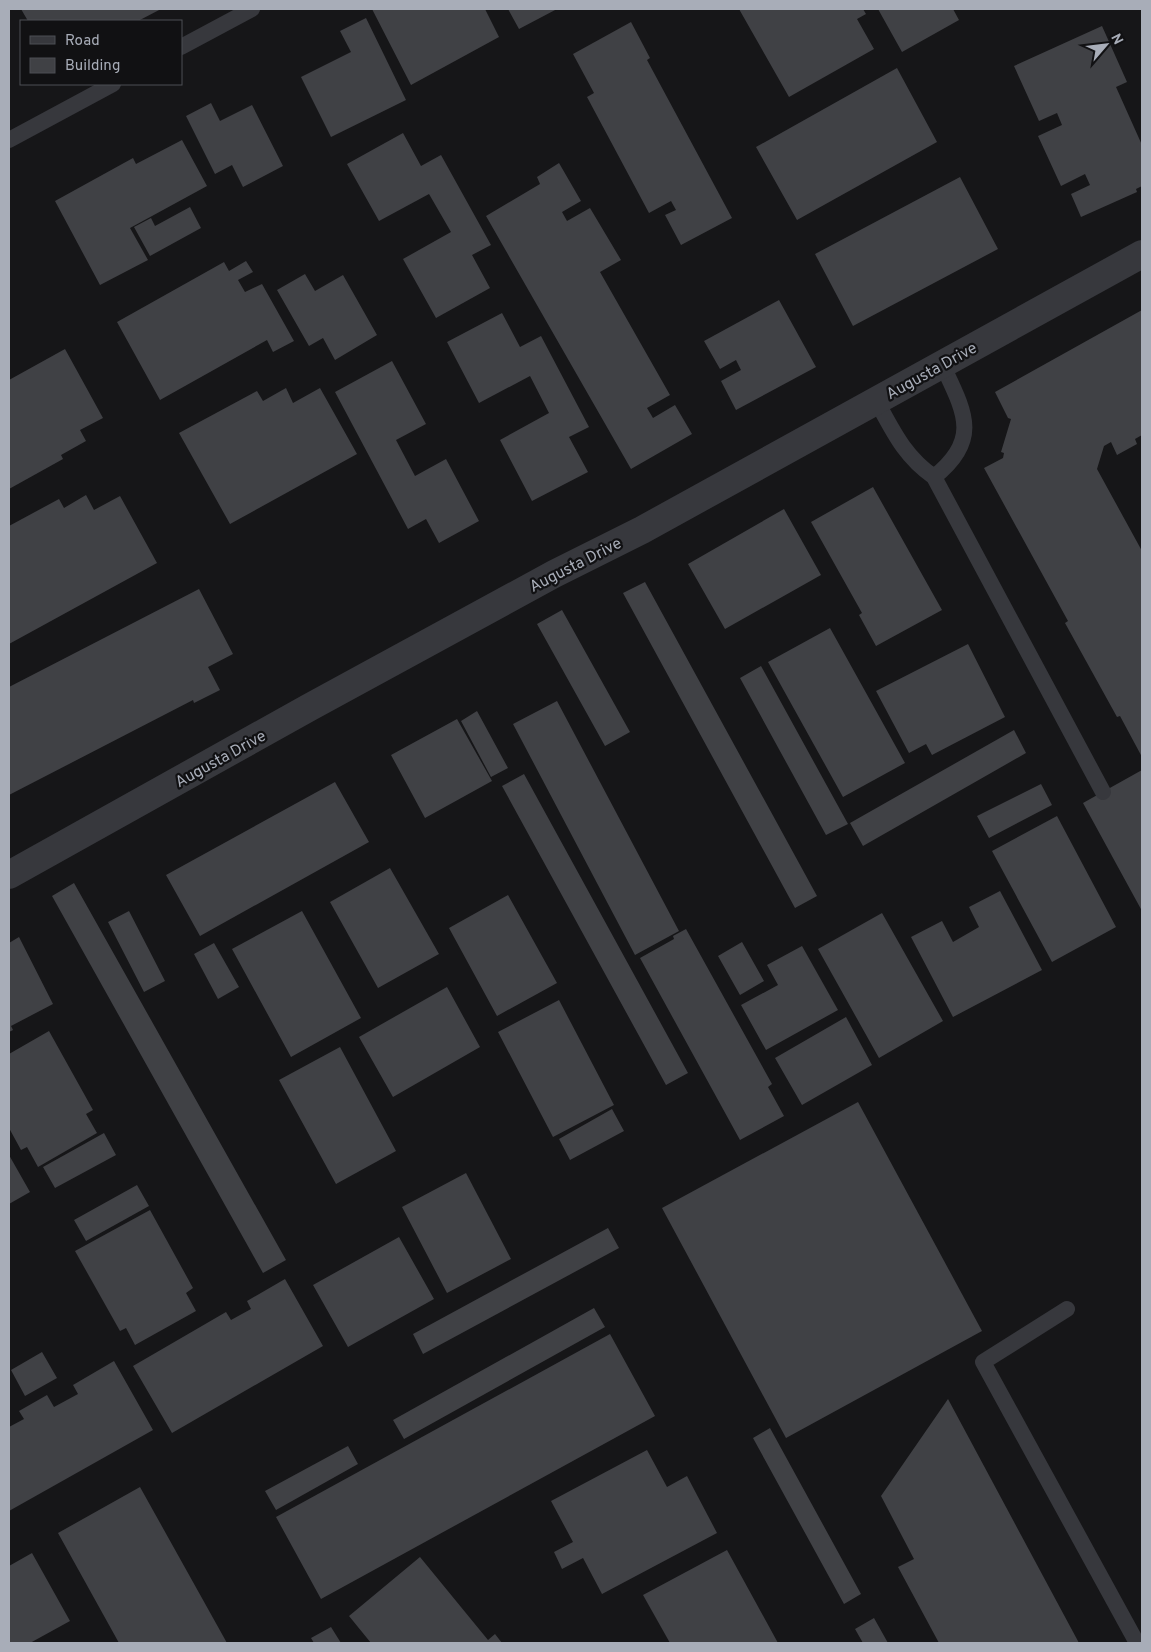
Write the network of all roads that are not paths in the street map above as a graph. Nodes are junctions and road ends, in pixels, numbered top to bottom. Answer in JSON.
{"nodes":[{"id":1,"x":252,"y":9,"type":"edge"},
{"id":2,"x":182,"y":46,"type":"edge"},
{"id":3,"x":111,"y":85,"type":"edge"},
{"id":4,"x":9,"y":140,"type":"edge"},
{"id":5,"x":1142,"y":254,"type":"edge"},
{"id":6,"x":942,"y":364,"type":"junction"},
{"id":7,"x":876,"y":400,"type":"junction"},
{"id":8,"x":934,"y":477,"type":"junction"},
{"id":9,"x":1103,"y":792,"type":"dead end"},
{"id":10,"x":9,"y":875,"type":"edge"},
{"id":11,"x":1067,"y":1309,"type":"dead end"},
{"id":12,"x":1137,"y":1643,"type":"edge"}],
"edges":[{"from":1,"to":2,"type":"lane"},
{"from":3,"to":4,"type":"lane"},
{"from":5,"to":6,"type":"street","name":"Augusta Drive"},
{"from":6,"to":7,"type":"street","name":"Augusta Drive"},
{"from":6,"to":8,"type":"lane"},
{"from":7,"to":8,"type":"lane"},
{"from":7,"to":10,"type":"street","name":"Augusta Drive"},
{"from":8,"to":9,"type":"lane"},
{"from":11,"to":12,"type":"lane"}]}
